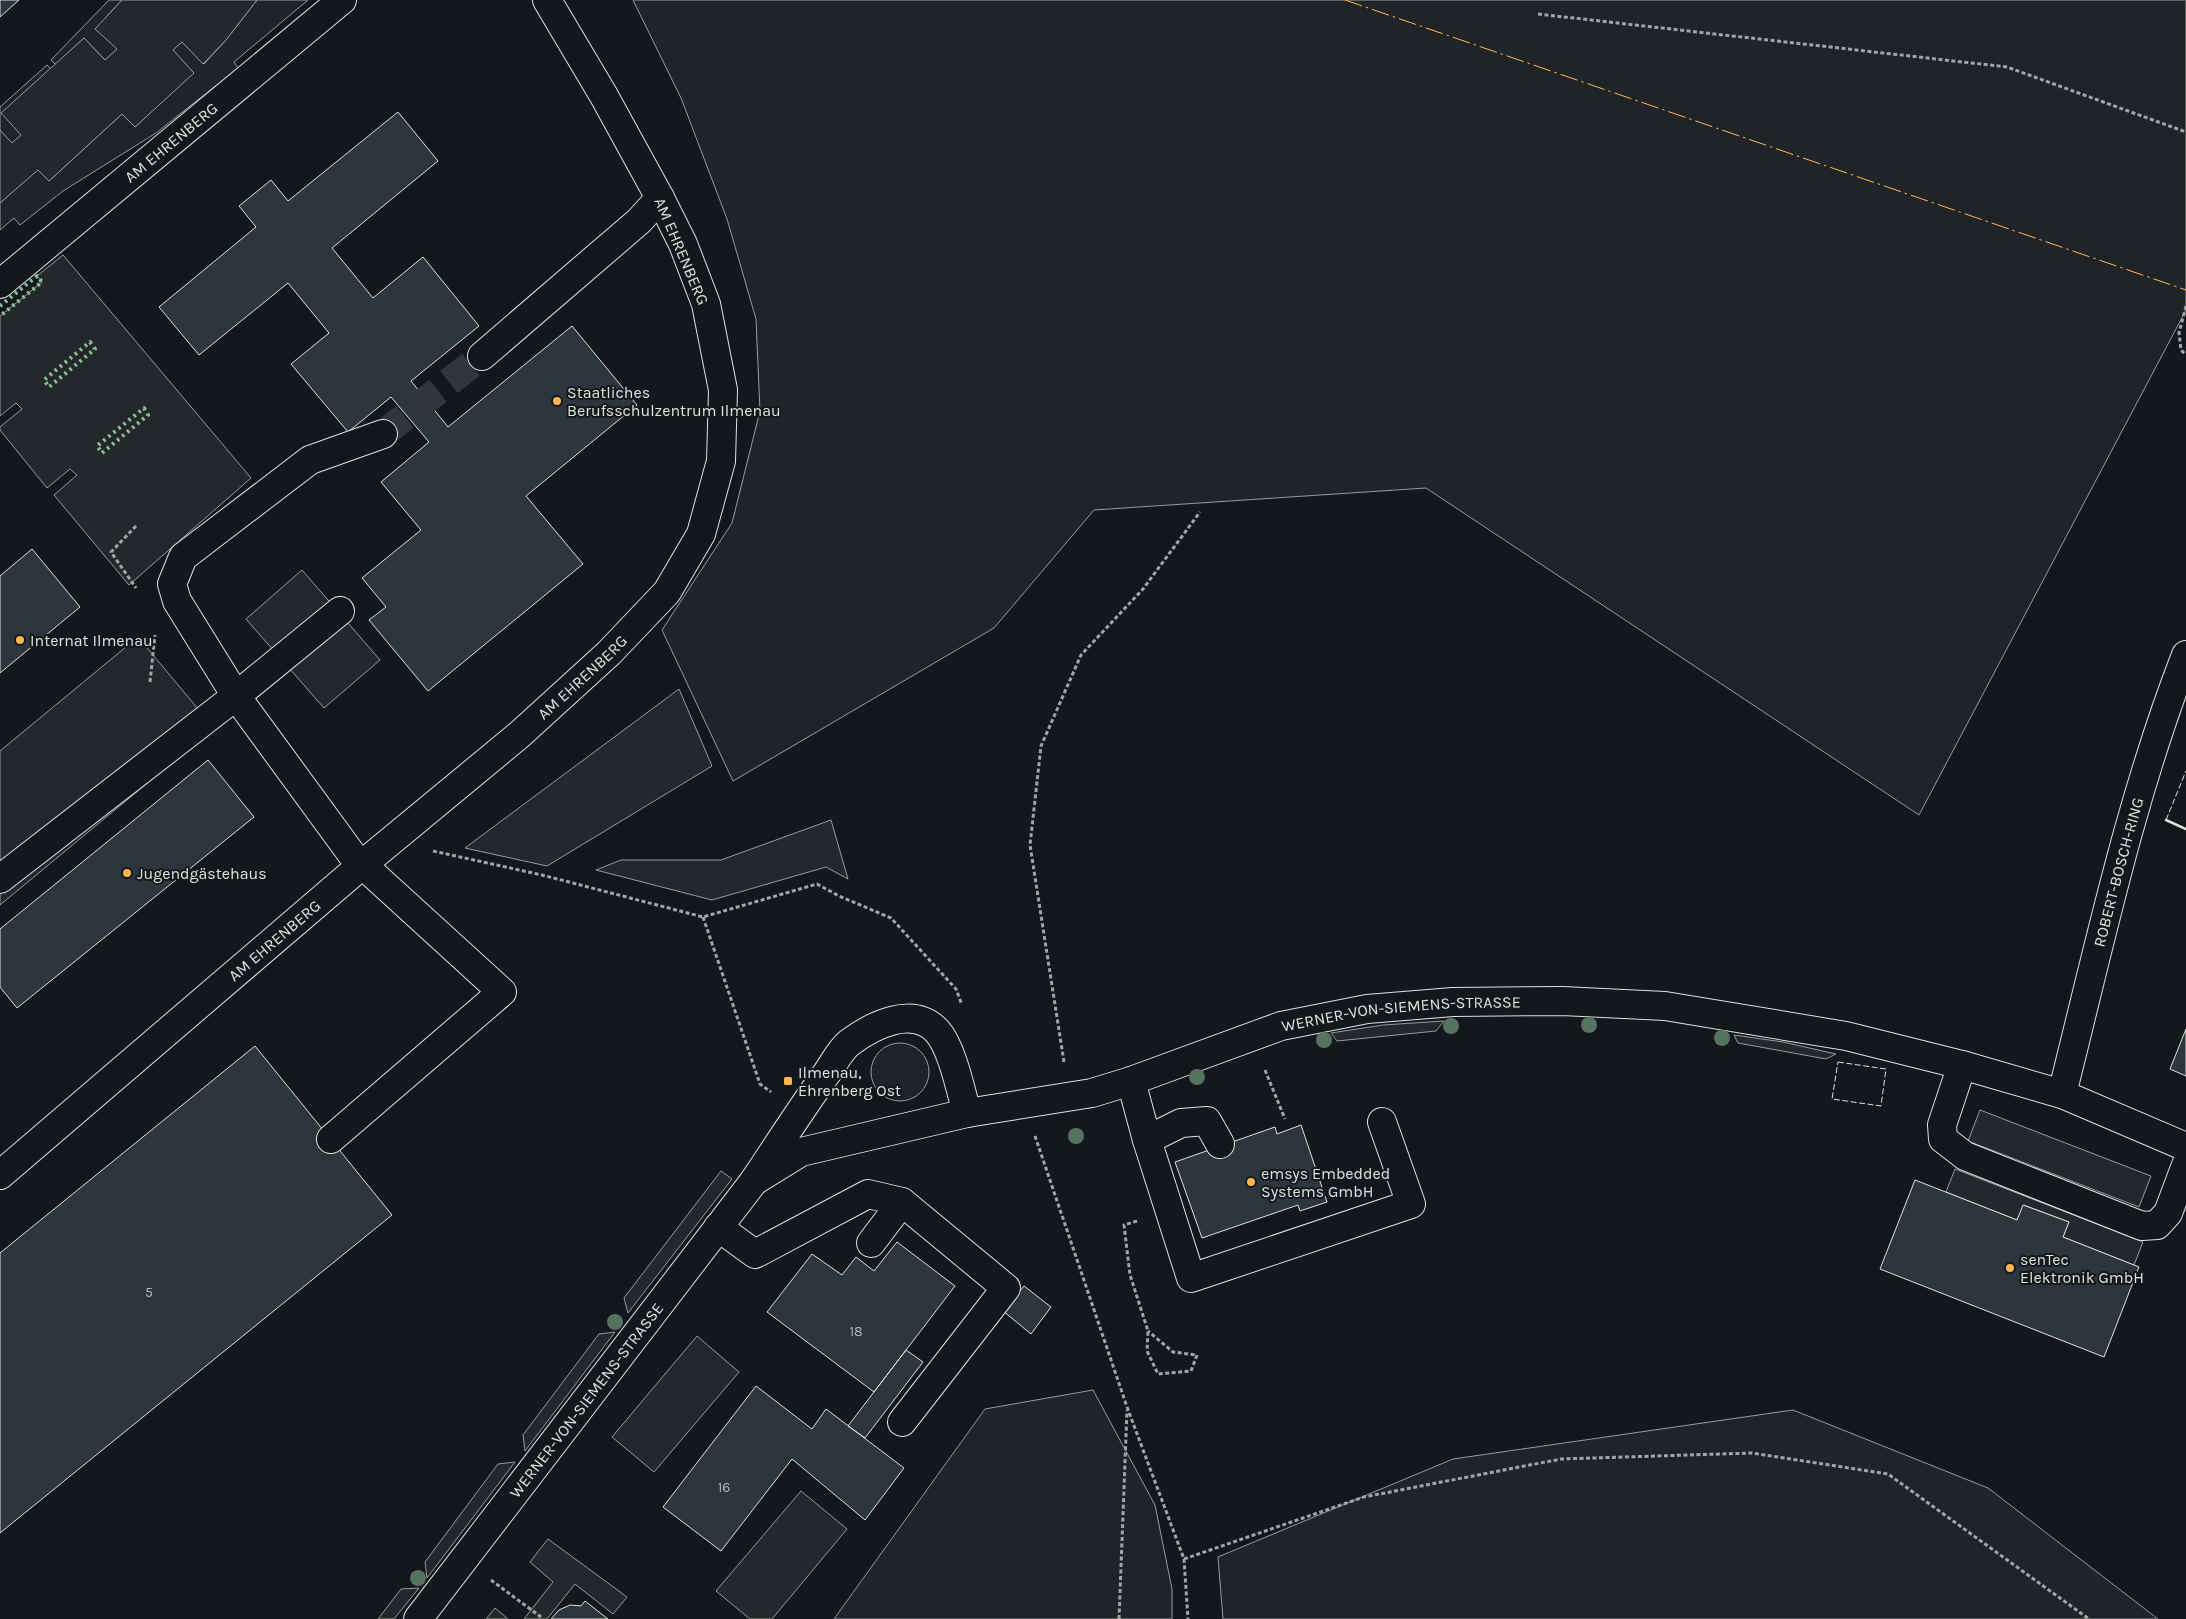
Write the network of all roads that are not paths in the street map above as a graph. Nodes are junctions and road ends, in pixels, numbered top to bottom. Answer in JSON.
{"nodes":[{"id":1,"x":342,"y":0,"type":"edge"},
{"id":2,"x":547,"y":0,"type":"edge"},
{"id":3,"x":660,"y":198,"type":"junction"},
{"id":4,"x":0,"y":284,"type":"edge"},
{"id":5,"x":482,"y":356,"type":"tunnel mouth"},
{"id":6,"x":382,"y":434,"type":"tunnel mouth"},
{"id":7,"x":340,"y":611,"type":"dead end"},
{"id":8,"x":2186,"y":655,"type":"edge"},
{"id":9,"x":236,"y":696,"type":"junction"},
{"id":10,"x":363,"y":864,"type":"junction"},
{"id":11,"x":0,"y":879,"type":"edge"},
{"id":12,"x":1962,"y":1064,"type":"junction"},
{"id":13,"x":1131,"y":1081,"type":"junction"},
{"id":14,"x":2062,"y":1094,"type":"junction"},
{"id":15,"x":967,"y":1113,"type":"junction"},
{"id":16,"x":1382,"y":1122,"type":"dead end"},
{"id":17,"x":331,"y":1139,"type":"dead end"},
{"id":18,"x":1147,"y":1140,"type":"junction"},
{"id":19,"x":1220,"y":1144,"type":"dead end"},
{"id":20,"x":2186,"y":1147,"type":"edge"},
{"id":21,"x":2186,"y":1165,"type":"edge"},
{"id":22,"x":0,"y":1175,"type":"edge"},
{"id":23,"x":754,"y":1181,"type":"junction"},
{"id":24,"x":902,"y":1202,"type":"junction"},
{"id":25,"x":718,"y":1227,"type":"junction"},
{"id":26,"x":870,"y":1243,"type":"dead end"},
{"id":27,"x":902,"y":1422,"type":"dead end"},
{"id":28,"x":418,"y":1619,"type":"edge"}],
"edges":[{"from":1,"to":4,"type":"street","name":"AM EHRENBERG"},
{"from":2,"to":3,"type":"street","name":"AM EHRENBERG"},
{"from":3,"to":5,"type":"street"},
{"from":3,"to":10,"type":"street","name":"AM EHRENBERG"},
{"from":6,"to":9,"type":"street"},
{"from":7,"to":9,"type":"street"},
{"from":8,"to":14,"type":"street","name":"ROBERT-BOSCH-RING"},
{"from":9,"to":10,"type":"street"},
{"from":9,"to":11,"type":"street"},
{"from":10,"to":17,"type":"street"},
{"from":10,"to":22,"type":"street","name":"AM EHRENBERG"},
{"from":12,"to":13,"type":"street","name":"WERNER-VON-SIEMENS-STRASSE"},
{"from":12,"to":14,"type":"street"},
{"from":12,"to":21,"type":"street"},
{"from":13,"to":15,"type":"street","name":"WERNER-VON-SIEMENS-STRASSE"},
{"from":13,"to":18,"type":"street"},
{"from":14,"to":20,"type":"street"},
{"from":15,"to":23,"type":"street","name":"WERNER-VON-SIEMENS-STRASSE"},
{"from":15,"to":23,"type":"street","name":"WERNER-VON-SIEMENS-STRASSE"},
{"from":16,"to":18,"type":"street"},
{"from":18,"to":19,"type":"street"},
{"from":23,"to":25,"type":"street","name":"WERNER-VON-SIEMENS-STRASSE"},
{"from":24,"to":25,"type":"street"},
{"from":24,"to":26,"type":"street"},
{"from":24,"to":27,"type":"street"},
{"from":25,"to":28,"type":"street","name":"WERNER-VON-SIEMENS-STRASSE"}]}
